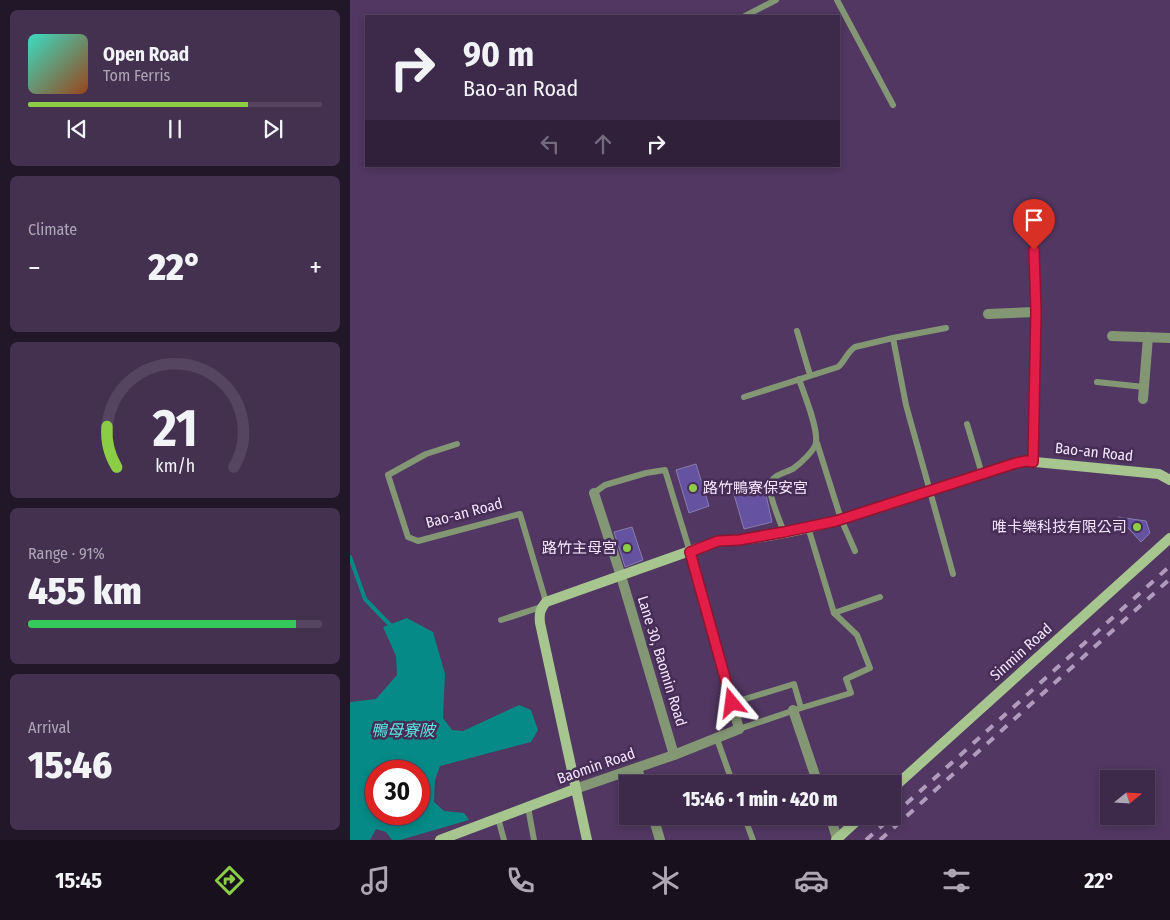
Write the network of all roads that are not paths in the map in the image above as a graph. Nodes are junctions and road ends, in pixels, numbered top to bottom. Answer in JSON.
{"nodes":[{"id":1,"x":776,"y":0,"type":"edge"},
{"id":2,"x":836,"y":0,"type":"edge"},
{"id":3,"x":746,"y":15,"type":"edge"},
{"id":4,"x":893,"y":105,"type":"dead end"},
{"id":5,"x":1034,"y":250,"type":"dead end"},
{"id":6,"x":1036,"y":312,"type":"junction"},
{"id":7,"x":988,"y":314,"type":"dead end"},
{"id":8,"x":946,"y":328,"type":"dead end"},
{"id":9,"x":797,"y":330,"type":"dead end"},
{"id":10,"x":1112,"y":336,"type":"dead end"},
{"id":11,"x":1148,"y":337,"type":"junction"},
{"id":12,"x":893,"y":338,"type":"junction"},
{"id":13,"x":1170,"y":338,"type":"edge"},
{"id":14,"x":810,"y":375,"type":"junction"},
{"id":15,"x":799,"y":379,"type":"junction"},
{"id":16,"x":1097,"y":382,"type":"dead end"},
{"id":17,"x":1144,"y":388,"type":"junction"},
{"id":18,"x":744,"y":396,"type":"dead end"},
{"id":19,"x":1143,"y":399,"type":"dead end"},
{"id":20,"x":967,"y":424,"type":"dead end"},
{"id":21,"x":816,"y":441,"type":"junction"},
{"id":22,"x":457,"y":444,"type":"dead end"},
{"id":23,"x":1033,"y":462,"type":"junction"},
{"id":24,"x":982,"y":474,"type":"junction"},
{"id":25,"x":1170,"y":480,"type":"edge"},
{"id":26,"x":930,"y":491,"type":"junction"},
{"id":27,"x":594,"y":493,"type":"joint"},
{"id":28,"x":841,"y":519,"type":"junction"},
{"id":29,"x":808,"y":527,"type":"junction"},
{"id":30,"x":784,"y":532,"type":"junction"},
{"id":31,"x":1170,"y":538,"type":"edge"},
{"id":32,"x":855,"y":551,"type":"dead end"},
{"id":33,"x":690,"y":552,"type":"junction"},
{"id":34,"x":953,"y":574,"type":"dead end"},
{"id":35,"x":620,"y":576,"type":"junction"},
{"id":36,"x":880,"y":597,"type":"dead end"},
{"id":37,"x":544,"y":604,"type":"junction"},
{"id":38,"x":834,"y":613,"type":"junction"},
{"id":39,"x":501,"y":620,"type":"dead end"},
{"id":40,"x":732,"y":703,"type":"junction"},
{"id":41,"x":797,"y":709,"type":"junction"},
{"id":42,"x":739,"y":729,"type":"junction"},
{"id":43,"x":717,"y":739,"type":"junction"},
{"id":44,"x":674,"y":755,"type":"junction"},
{"id":45,"x":637,"y":768,"type":"junction"},
{"id":46,"x":639,"y":775,"type":"edge"},
{"id":47,"x":730,"y":775,"type":"edge"},
{"id":48,"x":815,"y":775,"type":"edge"},
{"id":49,"x":901,"y":781,"type":"edge"},
{"id":50,"x":575,"y":789,"type":"junction"},
{"id":51,"x":528,"y":807,"type":"junction"},
{"id":52,"x":498,"y":818,"type":"junction"},
{"id":53,"x":656,"y":825,"type":"edge"},
{"id":54,"x":747,"y":825,"type":"edge"},
{"id":55,"x":832,"y":825,"type":"edge"},
{"id":56,"x":852,"y":825,"type":"edge"},
{"id":57,"x":836,"y":839,"type":"edge"},
{"id":58,"x":440,"y":840,"type":"edge"},
{"id":59,"x":504,"y":840,"type":"edge"},
{"id":60,"x":534,"y":840,"type":"edge"},
{"id":61,"x":587,"y":840,"type":"edge"},
{"id":62,"x":660,"y":840,"type":"edge"},
{"id":63,"x":753,"y":840,"type":"edge"}],
"edges":[{"from":1,"to":3,"type":"lane"},
{"from":2,"to":4,"type":"lane"},
{"from":5,"to":6,"type":"street"},
{"from":6,"to":7,"type":"street"},
{"from":6,"to":23,"type":"street"},
{"from":8,"to":12,"type":"lane"},
{"from":9,"to":14,"type":"lane"},
{"from":10,"to":11,"type":"street"},
{"from":11,"to":13,"type":"street"},
{"from":11,"to":17,"type":"street"},
{"from":12,"to":14,"type":"lane"},
{"from":12,"to":26,"type":"lane"},
{"from":14,"to":15,"type":"lane"},
{"from":15,"to":18,"type":"lane"},
{"from":15,"to":21,"type":"lane"},
{"from":16,"to":17,"type":"lane"},
{"from":17,"to":19,"type":"street"},
{"from":20,"to":24,"type":"lane"},
{"from":21,"to":28,"type":"lane"},
{"from":21,"to":30,"type":"lane"},
{"from":22,"to":37,"type":"lane","name":"Bao-an Road"},
{"from":23,"to":24,"type":"street","name":"Bao-an Road"},
{"from":23,"to":25,"type":"street","name":"Bao-an Road"},
{"from":24,"to":26,"type":"street","name":"Bao-an Road"},
{"from":26,"to":28,"type":"street","name":"Bao-an Road"},
{"from":26,"to":34,"type":"lane"},
{"from":27,"to":33,"type":"lane"},
{"from":27,"to":35,"type":"street"},
{"from":28,"to":29,"type":"street","name":"Bao-an Road"},
{"from":28,"to":32,"type":"lane"},
{"from":29,"to":30,"type":"street","name":"Bao-an Road"},
{"from":29,"to":38,"type":"lane"},
{"from":30,"to":33,"type":"street","name":"Bao-an Road"},
{"from":31,"to":49,"type":"street","name":"Sinmin Road"},
{"from":33,"to":35,"type":"street","name":"Bao-an Road"},
{"from":33,"to":40,"type":"street"},
{"from":35,"to":37,"type":"street","name":"Bao-an Road"},
{"from":35,"to":44,"type":"street","name":"Lane 30, Baomin Road"},
{"from":36,"to":38,"type":"lane"},
{"from":37,"to":39,"type":"lane"},
{"from":37,"to":50,"type":"street","name":"Bao-an Road"},
{"from":38,"to":41,"type":"lane"},
{"from":40,"to":41,"type":"lane"},
{"from":40,"to":42,"type":"street"},
{"from":41,"to":42,"type":"lane"},
{"from":41,"to":48,"type":"street"},
{"from":42,"to":43,"type":"street"},
{"from":43,"to":44,"type":"street","name":"Baomin Road"},
{"from":43,"to":47,"type":"lane"},
{"from":44,"to":45,"type":"street","name":"Baomin Road"},
{"from":45,"to":46,"type":"street"},
{"from":45,"to":50,"type":"street","name":"Baomin Road"},
{"from":50,"to":51,"type":"street","name":"Baomin Road"},
{"from":50,"to":61,"type":"street","name":"Bao-an Road"},
{"from":51,"to":52,"type":"street","name":"Baomin Road"},
{"from":51,"to":60,"type":"lane"},
{"from":52,"to":58,"type":"street","name":"Baomin Road"},
{"from":52,"to":59,"type":"lane"},
{"from":53,"to":62,"type":"street"},
{"from":54,"to":63,"type":"lane"},
{"from":55,"to":57,"type":"street"},
{"from":56,"to":57,"type":"street"}]}
